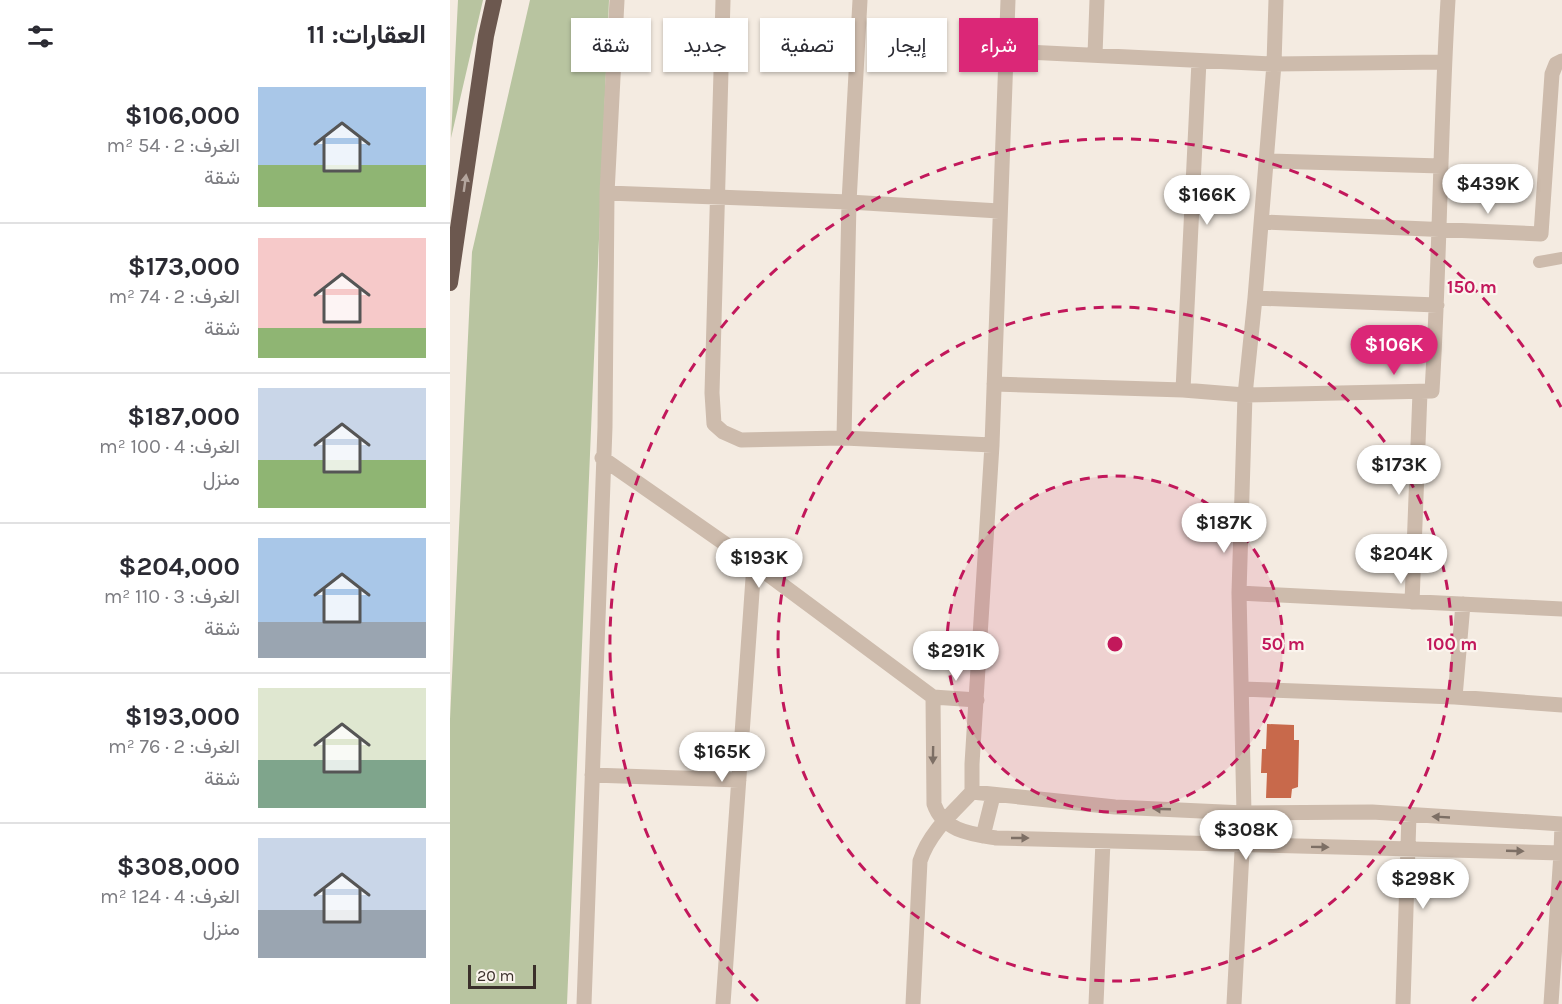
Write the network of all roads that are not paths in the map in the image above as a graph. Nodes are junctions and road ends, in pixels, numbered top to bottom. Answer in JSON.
{"nodes":[{"id":1,"x":494,"y":0,"type":"edge"},
{"id":2,"x":617,"y":0,"type":"edge"},
{"id":3,"x":723,"y":0,"type":"edge"},
{"id":4,"x":860,"y":0,"type":"edge"},
{"id":5,"x":1008,"y":0,"type":"edge"},
{"id":6,"x":1097,"y":0,"type":"edge"},
{"id":7,"x":1276,"y":0,"type":"edge"},
{"id":8,"x":1448,"y":0,"type":"edge"},
{"id":9,"x":1007,"y":18,"type":"edge"},
{"id":10,"x":1038,"y":53,"type":"edge"},
{"id":11,"x":1095,"y":56,"type":"junction"},
{"id":12,"x":1199,"y":61,"type":"junction"},
{"id":13,"x":1562,"y":61,"type":"edge"},
{"id":14,"x":1444,"y":62,"type":"junction"},
{"id":15,"x":1274,"y":64,"type":"junction"},
{"id":16,"x":1004,"y":72,"type":"edge"},
{"id":17,"x":1555,"y":134,"type":"edge"},
{"id":18,"x":1266,"y":160,"type":"junction"},
{"id":19,"x":1441,"y":166,"type":"junction"},
{"id":20,"x":607,"y":193,"type":"junction"},
{"id":21,"x":719,"y":197,"type":"junction"},
{"id":22,"x":849,"y":202,"type":"junction"},
{"id":23,"x":999,"y":211,"type":"junction"},
{"id":24,"x":1262,"y":222,"type":"junction"},
{"id":25,"x":1440,"y":230,"type":"junction"},
{"id":26,"x":1562,"y":258,"type":"edge"},
{"id":27,"x":1539,"y":262,"type":"dead end"},
{"id":28,"x":450,"y":283,"type":"edge"},
{"id":29,"x":1255,"y":298,"type":"junction"},
{"id":30,"x":1437,"y":305,"type":"junction"},
{"id":31,"x":994,"y":384,"type":"junction"},
{"id":32,"x":1183,"y":390,"type":"junction"},
{"id":33,"x":1420,"y":392,"type":"junction"},
{"id":34,"x":1245,"y":395,"type":"junction"},
{"id":35,"x":844,"y":438,"type":"junction"},
{"id":36,"x":992,"y":445,"type":"junction"},
{"id":37,"x":602,"y":458,"type":"junction"},
{"id":38,"x":754,"y":564,"type":"junction"},
{"id":39,"x":1239,"y":593,"type":"junction"},
{"id":40,"x":1412,"y":602,"type":"junction"},
{"id":41,"x":1463,"y":604,"type":"junction"},
{"id":42,"x":1562,"y":609,"type":"edge"},
{"id":43,"x":1242,"y":689,"type":"junction"},
{"id":44,"x":933,"y":696,"type":"junction"},
{"id":45,"x":1455,"y":697,"type":"junction"},
{"id":46,"x":977,"y":700,"type":"junction"},
{"id":47,"x":1562,"y":705,"type":"edge"},
{"id":48,"x":592,"y":776,"type":"junction"},
{"id":49,"x":739,"y":780,"type":"junction"},
{"id":50,"x":972,"y":792,"type":"junction"},
{"id":51,"x":993,"y":796,"type":"junction"},
{"id":52,"x":1244,"y":813,"type":"junction"},
{"id":53,"x":1409,"y":815,"type":"junction"},
{"id":54,"x":944,"y":821,"type":"junction"},
{"id":55,"x":1562,"y":824,"type":"edge"},
{"id":56,"x":982,"y":836,"type":"junction"},
{"id":57,"x":1103,"y":841,"type":"junction"},
{"id":58,"x":1243,"y":845,"type":"junction"},
{"id":59,"x":1408,"y":849,"type":"junction"},
{"id":60,"x":1562,"y":853,"type":"edge"},
{"id":61,"x":584,"y":1004,"type":"edge"},
{"id":62,"x":723,"y":1004,"type":"edge"},
{"id":63,"x":913,"y":1004,"type":"edge"},
{"id":64,"x":1096,"y":1004,"type":"edge"},
{"id":65,"x":1234,"y":1004,"type":"edge"},
{"id":66,"x":1403,"y":1004,"type":"edge"},
{"id":67,"x":1551,"y":1004,"type":"edge"}],
"edges":[{"from":28,"to":1,"type":"highway","one_way":true},
{"from":2,"to":20,"type":"street"},
{"from":3,"to":21,"type":"street"},
{"from":4,"to":22,"type":"street"},
{"from":5,"to":9,"type":"street"},
{"from":6,"to":11,"type":"street"},
{"from":7,"to":15,"type":"street"},
{"from":8,"to":14,"type":"street"},
{"from":10,"to":11,"type":"street"},
{"from":11,"to":12,"type":"street"},
{"from":12,"to":15,"type":"street"},
{"from":12,"to":32,"type":"street"},
{"from":13,"to":17,"type":"street"},
{"from":14,"to":15,"type":"street"},
{"from":14,"to":19,"type":"street"},
{"from":15,"to":18,"type":"street"},
{"from":16,"to":23,"type":"street"},
{"from":17,"to":25,"type":"street"},
{"from":18,"to":19,"type":"street"},
{"from":18,"to":24,"type":"street"},
{"from":19,"to":25,"type":"street"},
{"from":20,"to":21,"type":"street"},
{"from":20,"to":37,"type":"street"},
{"from":21,"to":22,"type":"street"},
{"from":21,"to":35,"type":"street"},
{"from":22,"to":23,"type":"street"},
{"from":22,"to":35,"type":"street"},
{"from":23,"to":31,"type":"street"},
{"from":24,"to":25,"type":"street"},
{"from":24,"to":29,"type":"street"},
{"from":25,"to":30,"type":"street"},
{"from":26,"to":27,"type":"lane"},
{"from":29,"to":30,"type":"street"},
{"from":29,"to":34,"type":"street"},
{"from":30,"to":33,"type":"street"},
{"from":31,"to":32,"type":"street"},
{"from":31,"to":36,"type":"street"},
{"from":32,"to":34,"type":"street"},
{"from":33,"to":34,"type":"street"},
{"from":33,"to":40,"type":"street"},
{"from":34,"to":39,"type":"street"},
{"from":35,"to":36,"type":"street"},
{"from":36,"to":46,"type":"street"},
{"from":37,"to":38,"type":"street"},
{"from":37,"to":48,"type":"street"},
{"from":38,"to":44,"type":"street"},
{"from":38,"to":49,"type":"street"},
{"from":39,"to":40,"type":"street"},
{"from":39,"to":43,"type":"street"},
{"from":40,"to":41,"type":"street"},
{"from":41,"to":42,"type":"street"},
{"from":41,"to":45,"type":"street"},
{"from":43,"to":45,"type":"street"},
{"from":43,"to":52,"type":"street"},
{"from":44,"to":46,"type":"street"},
{"from":44,"to":54,"type":"street","one_way":true},
{"from":45,"to":47,"type":"street"},
{"from":46,"to":50,"type":"street"},
{"from":48,"to":49,"type":"street"},
{"from":48,"to":61,"type":"street"},
{"from":49,"to":62,"type":"street"},
{"from":50,"to":51,"type":"street"},
{"from":50,"to":54,"type":"street"},
{"from":52,"to":51,"type":"street","one_way":true},
{"from":51,"to":56,"type":"street"},
{"from":52,"to":53,"type":"street"},
{"from":52,"to":58,"type":"street"},
{"from":55,"to":53,"type":"street","one_way":true},
{"from":53,"to":59,"type":"street"},
{"from":54,"to":56,"type":"street"},
{"from":54,"to":63,"type":"street"},
{"from":55,"to":60,"type":"street"},
{"from":56,"to":57,"type":"street","one_way":true},
{"from":57,"to":58,"type":"street"},
{"from":57,"to":64,"type":"street"},
{"from":58,"to":59,"type":"street","one_way":true},
{"from":58,"to":65,"type":"street"},
{"from":59,"to":60,"type":"street","one_way":true},
{"from":59,"to":66,"type":"street"},
{"from":60,"to":67,"type":"street"}]}
